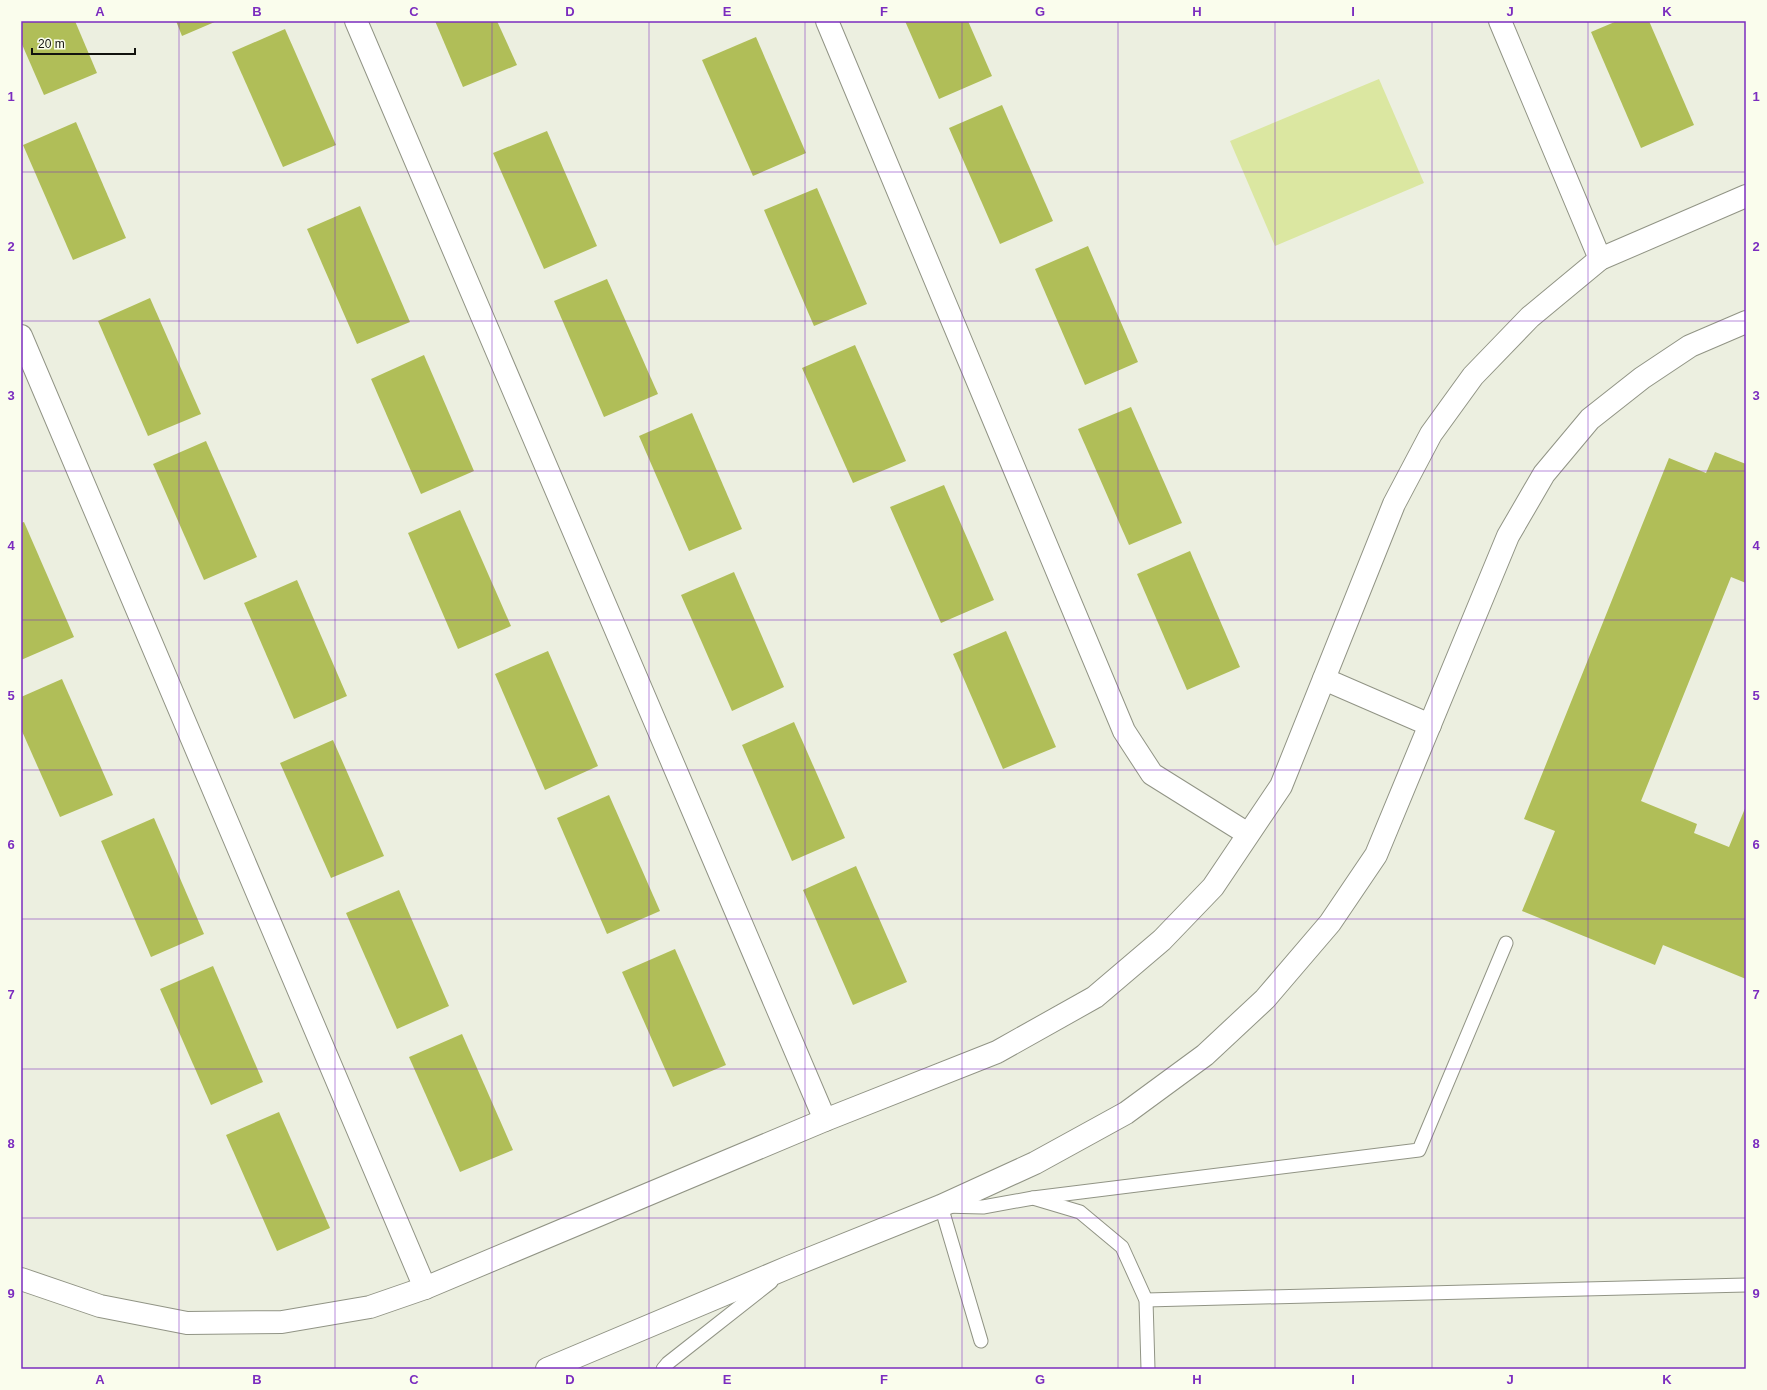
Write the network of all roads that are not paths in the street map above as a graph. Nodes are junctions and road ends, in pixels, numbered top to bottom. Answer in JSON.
{"nodes":[{"id":1,"x":356,"y":21,"type":"edge"},
{"id":2,"x":827,"y":21,"type":"edge"},
{"id":3,"x":1500,"y":21,"type":"edge"},
{"id":4,"x":1746,"y":196,"type":"edge"},
{"id":5,"x":1600,"y":259,"type":"junction"},
{"id":6,"x":1746,"y":322,"type":"edge"},
{"id":7,"x":21,"y":336,"type":"edge"},
{"id":8,"x":1324,"y":679,"type":"junction"},
{"id":9,"x":1430,"y":724,"type":"junction"},
{"id":10,"x":1248,"y":834,"type":"junction"},
{"id":11,"x":1506,"y":943,"type":"dead end"},
{"id":12,"x":825,"y":1120,"type":"junction"},
{"id":13,"x":1033,"y":1198,"type":"junction"},
{"id":14,"x":941,"y":1206,"type":"junction"},
{"id":15,"x":789,"y":1267,"type":"junction"},
{"id":16,"x":21,"y":1279,"type":"edge"},
{"id":17,"x":1746,"y":1285,"type":"edge"},
{"id":18,"x":425,"y":1288,"type":"junction"},
{"id":19,"x":1146,"y":1300,"type":"junction"},
{"id":20,"x":981,"y":1341,"type":"dead end"},
{"id":21,"x":547,"y":1369,"type":"edge"},
{"id":22,"x":663,"y":1369,"type":"edge"},
{"id":23,"x":1148,"y":1369,"type":"edge"}],
"edges":[{"from":1,"to":12,"type":"street"},
{"from":2,"to":10,"type":"street"},
{"from":3,"to":5,"type":"street"},
{"from":4,"to":5,"type":"street"},
{"from":5,"to":8,"type":"street"},
{"from":6,"to":9,"type":"street"},
{"from":7,"to":18,"type":"street"},
{"from":8,"to":9,"type":"street"},
{"from":8,"to":10,"type":"street"},
{"from":9,"to":14,"type":"street"},
{"from":10,"to":12,"type":"street"},
{"from":11,"to":13,"type":"lane"},
{"from":12,"to":18,"type":"street"},
{"from":13,"to":14,"type":"lane"},
{"from":13,"to":19,"type":"lane"},
{"from":14,"to":15,"type":"street"},
{"from":14,"to":20,"type":"lane"},
{"from":15,"to":21,"type":"street"},
{"from":15,"to":22,"type":"lane"},
{"from":16,"to":18,"type":"street"},
{"from":17,"to":19,"type":"lane"},
{"from":19,"to":23,"type":"lane"}]}
